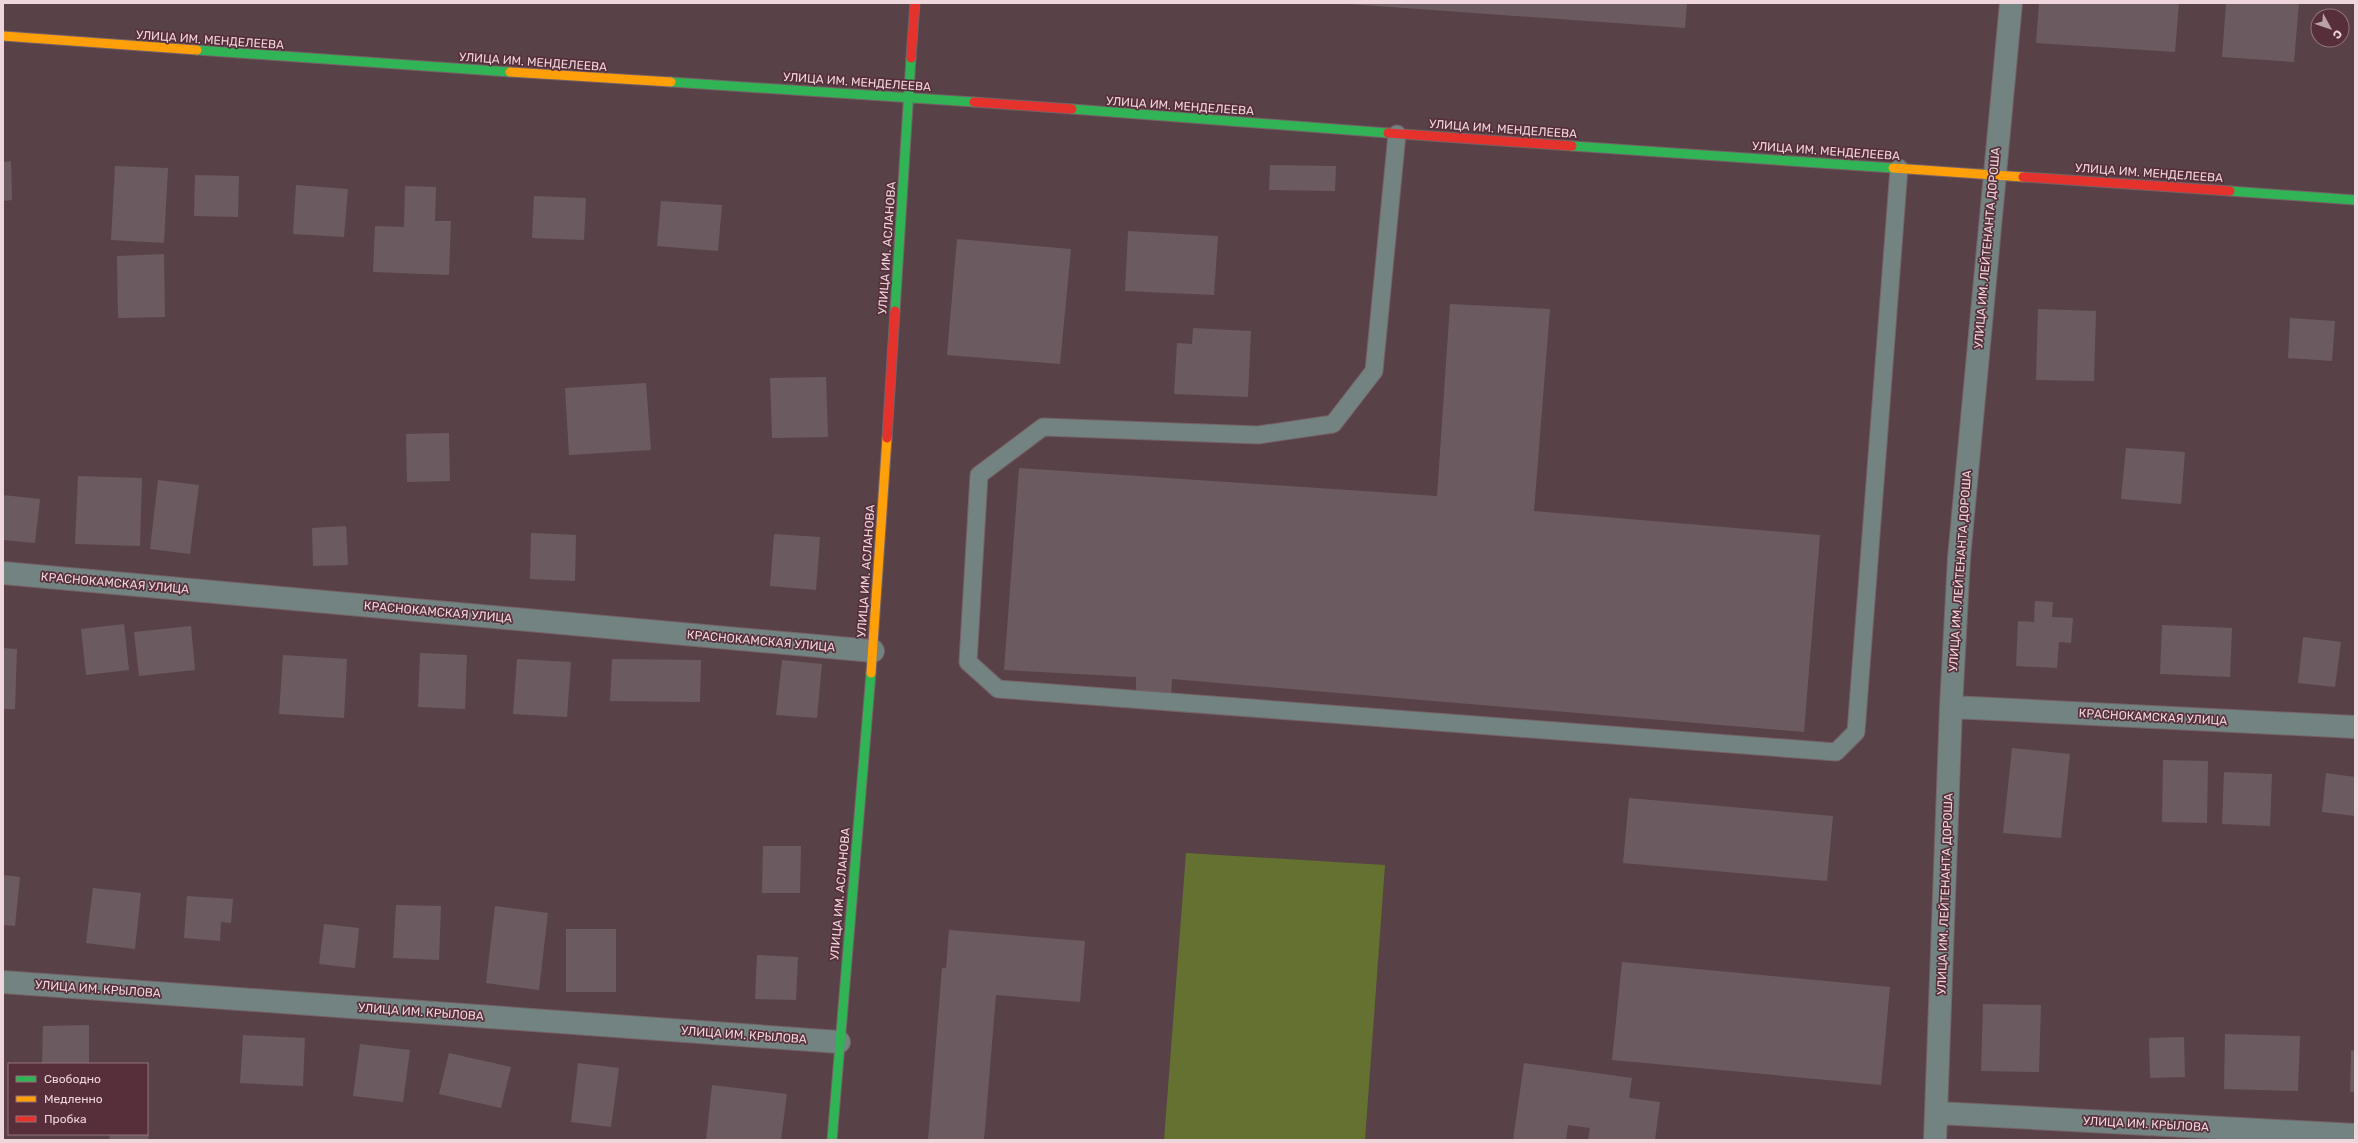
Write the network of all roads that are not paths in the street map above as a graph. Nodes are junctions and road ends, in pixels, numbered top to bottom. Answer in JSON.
{"nodes":[{"id":1,"x":915,"y":3,"type":"edge"},
{"id":2,"x":2011,"y":3,"type":"edge"},
{"id":3,"x":3,"y":36,"type":"edge"},
{"id":4,"x":908,"y":97,"type":"junction"},
{"id":5,"x":1397,"y":134,"type":"junction"},
{"id":6,"x":1899,"y":168,"type":"junction"},
{"id":7,"x":1994,"y":174,"type":"junction"},
{"id":8,"x":2355,"y":200,"type":"edge"},
{"id":9,"x":3,"y":573,"type":"edge"},
{"id":10,"x":873,"y":651,"type":"junction"},
{"id":11,"x":1951,"y":707,"type":"junction"},
{"id":12,"x":2355,"y":727,"type":"edge"},
{"id":13,"x":3,"y":982,"type":"edge"},
{"id":14,"x":839,"y":1042,"type":"junction"},
{"id":15,"x":1938,"y":1113,"type":"junction"},
{"id":16,"x":2355,"y":1135,"type":"edge"},
{"id":17,"x":832,"y":1140,"type":"edge"},
{"id":18,"x":1935,"y":1140,"type":"edge"}],
"edges":[{"from":1,"to":4,"type":"main road","name":"УЛИЦА ИМ. АСЛАНОВА"},
{"from":2,"to":7,"type":"street","name":"УЛИЦА ИМ. ЛЕЙТЕНАНТА ДОРОША"},
{"from":3,"to":4,"type":"main road","name":"УЛИЦА ИМ. МЕНДЕЛЕЕВА"},
{"from":4,"to":5,"type":"main road","name":"УЛИЦА ИМ. МЕНДЕЛЕЕВА"},
{"from":4,"to":10,"type":"main road","name":"УЛИЦА ИМ. АСЛАНОВА"},
{"from":5,"to":6,"type":"main road","name":"УЛИЦА ИМ. МЕНДЕЛЕЕВА"},
{"from":5,"to":6,"type":"lane"},
{"from":6,"to":7,"type":"main road","name":"УЛИЦА ИМ. МЕНДЕЛЕЕВА"},
{"from":7,"to":8,"type":"main road","name":"УЛИЦА ИМ. МЕНДЕЛЕЕВА"},
{"from":7,"to":11,"type":"street","name":"УЛИЦА ИМ. ЛЕЙТЕНАНТА ДОРОША"},
{"from":9,"to":10,"type":"street","name":"КРАСНОКАМСКАЯ УЛИЦА"},
{"from":10,"to":14,"type":"main road","name":"УЛИЦА ИМ. АСЛАНОВА"},
{"from":11,"to":12,"type":"street","name":"КРАСНОКАМСКАЯ УЛИЦА"},
{"from":11,"to":15,"type":"street","name":"УЛИЦА ИМ. ЛЕЙТЕНАНТА ДОРОША"},
{"from":13,"to":14,"type":"street","name":"УЛИЦА ИМ. КРЫЛОВА"},
{"from":14,"to":17,"type":"main road","name":"УЛИЦА ИМ. АСЛАНОВА"},
{"from":15,"to":16,"type":"street","name":"УЛИЦА ИМ. КРЫЛОВА"},
{"from":15,"to":18,"type":"street","name":"УЛИЦА ИМ. ЛЕЙТЕНАНТА ДОРОША"}]}
